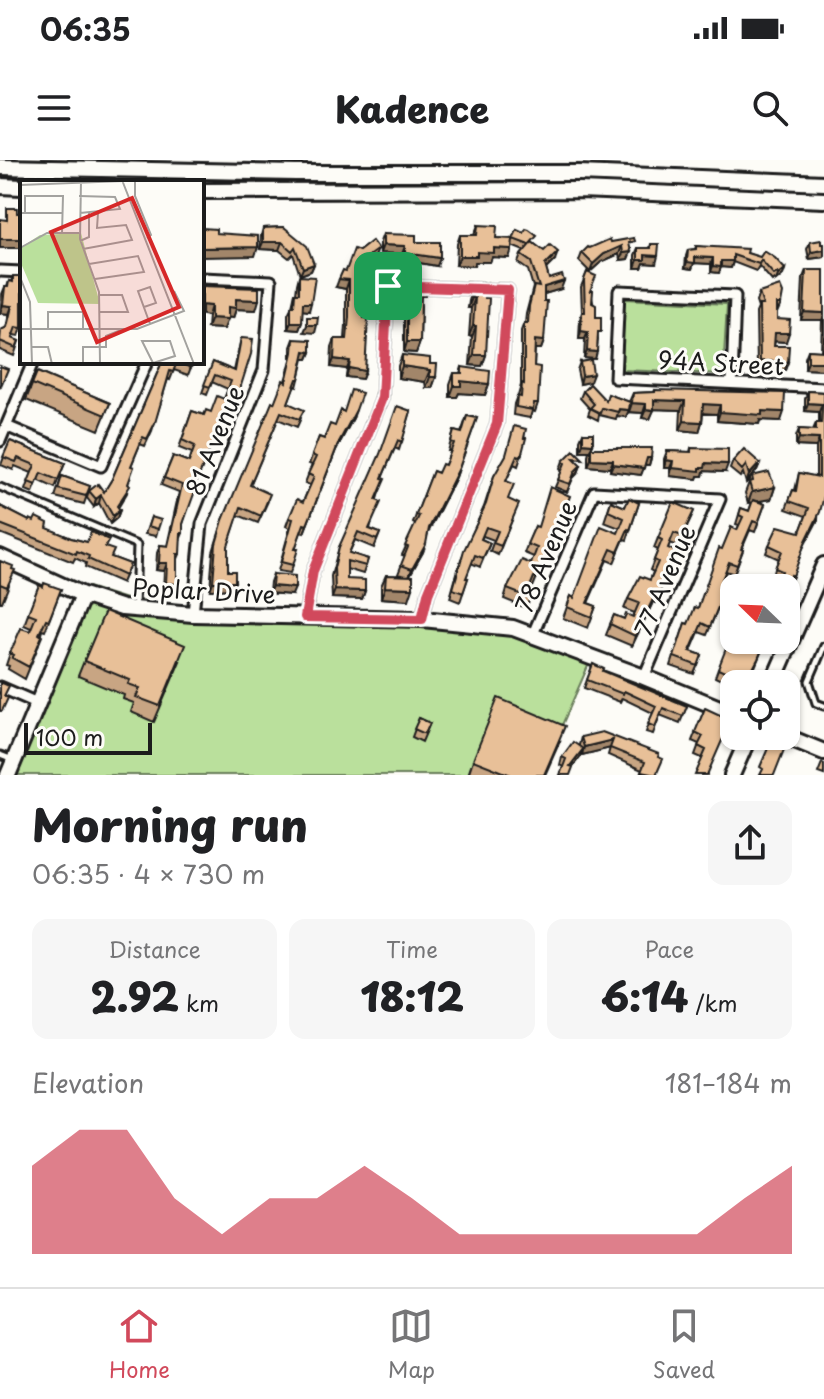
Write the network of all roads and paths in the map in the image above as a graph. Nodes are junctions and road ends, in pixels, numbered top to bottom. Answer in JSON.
{"nodes":[{"id":1,"x":0,"y":167,"type":"edge"},
{"id":2,"x":295,"y":167,"type":"edge"},
{"id":3,"x":824,"y":183,"type":"edge"},
{"id":4,"x":0,"y":186,"type":"edge"},
{"id":5,"x":20,"y":187,"type":"edge"},
{"id":6,"x":204,"y":191,"type":"edge"},
{"id":7,"x":296,"y":192,"type":"junction"},
{"id":8,"x":824,"y":200,"type":"edge"},
{"id":9,"x":0,"y":271,"type":"edge"},
{"id":10,"x":20,"y":272,"type":"edge"},
{"id":11,"x":204,"y":278,"type":"edge"},
{"id":12,"x":32,"y":364,"type":"edge"},
{"id":13,"x":146,"y":364,"type":"edge"},
{"id":14,"x":732,"y":382,"type":"junction"},
{"id":15,"x":824,"y":388,"type":"edge"},
{"id":16,"x":6,"y":426,"type":"junction"},
{"id":17,"x":0,"y":441,"type":"edge"},
{"id":18,"x":0,"y":487,"type":"edge"},
{"id":19,"x":594,"y":492,"type":"joint"},
{"id":20,"x":0,"y":557,"type":"edge"},
{"id":21,"x":824,"y":565,"type":"edge"},
{"id":22,"x":819,"y":591,"type":"edge"},
{"id":23,"x":83,"y":595,"type":"junction"},
{"id":24,"x":135,"y":609,"type":"junction"},
{"id":25,"x":193,"y":614,"type":"junction"},
{"id":26,"x":305,"y":617,"type":"junction"},
{"id":27,"x":422,"y":619,"type":"junction"},
{"id":28,"x":533,"y":634,"type":"junction"},
{"id":29,"x":824,"y":646,"type":"edge"},
{"id":30,"x":779,"y":670,"type":"edge"},
{"id":31,"x":644,"y":677,"type":"junction"},
{"id":32,"x":0,"y":687,"type":"edge"},
{"id":33,"x":37,"y":703,"type":"junction"},
{"id":34,"x":824,"y":706,"type":"edge"},
{"id":35,"x":720,"y":708,"type":"edge"},
{"id":36,"x":800,"y":742,"type":"edge"},
{"id":37,"x":743,"y":750,"type":"edge"},
{"id":38,"x":824,"y":752,"type":"edge"},
{"id":39,"x":7,"y":764,"type":"edge"},
{"id":40,"x":732,"y":775,"type":"edge"}],
"edges":[{"from":1,"to":2,"type":"main road"},
{"from":2,"to":3,"type":"main road"},
{"from":2,"to":7,"type":"main road"},
{"from":4,"to":5,"type":"main road"},
{"from":6,"to":7,"type":"main road"},
{"from":7,"to":8,"type":"main road"},
{"from":9,"to":10,"type":"street"},
{"from":11,"to":25,"type":"street","name":"81 Avenue"},
{"from":12,"to":16,"type":"street"},
{"from":13,"to":16,"type":"street"},
{"from":14,"to":14,"type":"street","name":"94A Street"},
{"from":14,"to":15,"type":"street","name":"94A Street"},
{"from":16,"to":17,"type":"street"},
{"from":18,"to":24,"type":"lane"},
{"from":19,"to":28,"type":"street","name":"78 Avenue"},
{"from":19,"to":31,"type":"street","name":"77 Avenue"},
{"from":20,"to":23,"type":"main road","name":"Poplar Drive"},
{"from":21,"to":22,"type":"main road"},
{"from":22,"to":30,"type":"main road"},
{"from":23,"to":24,"type":"main road","name":"Poplar Drive"},
{"from":23,"to":33,"type":"main road"},
{"from":24,"to":25,"type":"main road","name":"Poplar Drive"},
{"from":25,"to":26,"type":"main road","name":"Poplar Drive"},
{"from":26,"to":27,"type":"main road","name":"Poplar Drive"},
{"from":26,"to":27,"type":"street"},
{"from":27,"to":28,"type":"main road","name":"Poplar Drive"},
{"from":28,"to":31,"type":"main road","name":"Poplar Drive"},
{"from":29,"to":34,"type":"lane"},
{"from":31,"to":35,"type":"main road","name":"Poplar Drive"},
{"from":32,"to":33,"type":"street"},
{"from":33,"to":39,"type":"main road"},
{"from":36,"to":38,"type":"main road"},
{"from":37,"to":40,"type":"main road"}]}
